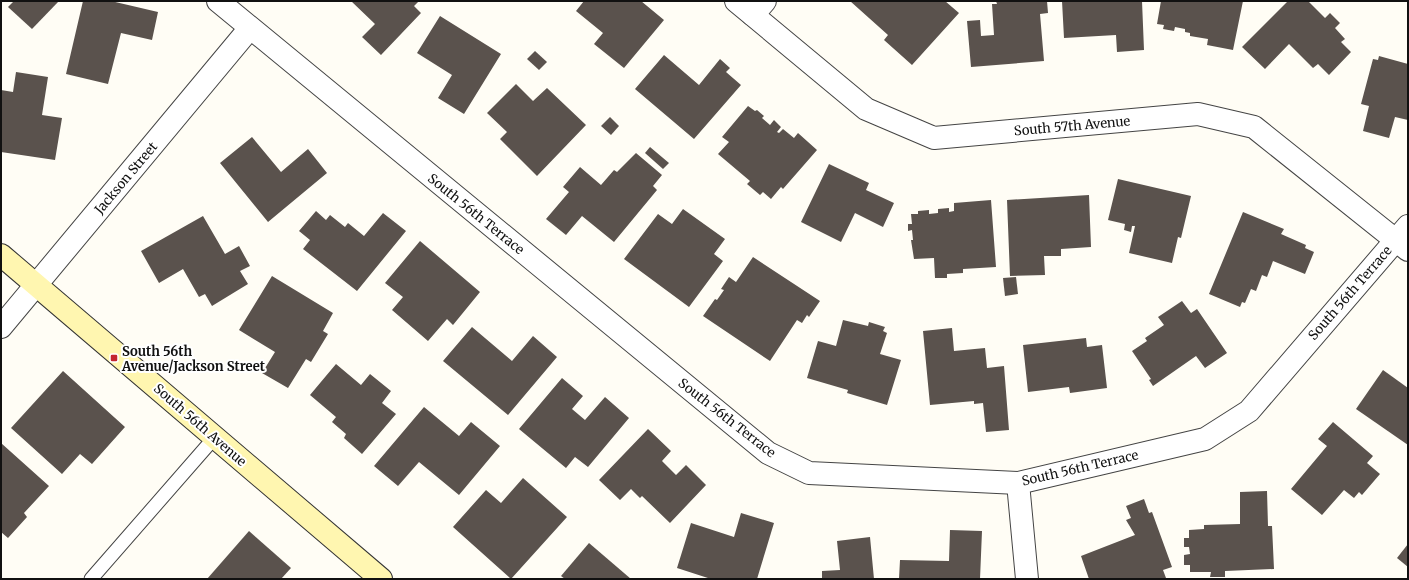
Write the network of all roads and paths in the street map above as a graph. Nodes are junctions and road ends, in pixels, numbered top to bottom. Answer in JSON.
{"nodes":[{"id":1,"x":218,"y":1,"type":"edge"},
{"id":2,"x":736,"y":1,"type":"edge"},
{"id":3,"x":759,"y":8,"type":"edge"},
{"id":4,"x":250,"y":28,"type":"junction"},
{"id":5,"x":1404,"y":239,"type":"edge"},
{"id":6,"x":1,"y":255,"type":"edge"},
{"id":7,"x":37,"y":285,"type":"junction"},
{"id":8,"x":1,"y":327,"type":"edge"},
{"id":9,"x":215,"y":437,"type":"junction"},
{"id":10,"x":1018,"y":483,"type":"junction"},
{"id":11,"x":379,"y":578,"type":"edge"},
{"id":12,"x":91,"y":579,"type":"edge"},
{"id":13,"x":1027,"y":579,"type":"edge"}],
"edges":[{"from":1,"to":4,"type":"street","name":"South 56th Terrace"},
{"from":2,"to":3,"type":"street","name":"South 57th Avenue"},
{"from":3,"to":5,"type":"street","name":"South 57th Avenue"},
{"from":4,"to":7,"type":"street","name":"Jackson Street"},
{"from":4,"to":10,"type":"street","name":"South 56th Terrace"},
{"from":5,"to":10,"type":"street","name":"South 56th Terrace"},
{"from":6,"to":7,"type":"street","name":"South 56th Avenue"},
{"from":7,"to":8,"type":"street","name":"Jackson Street"},
{"from":7,"to":9,"type":"street","name":"South 56th Avenue"},
{"from":9,"to":11,"type":"street","name":"South 56th Avenue"},
{"from":9,"to":12,"type":"lane"},
{"from":10,"to":13,"type":"street"}]}
